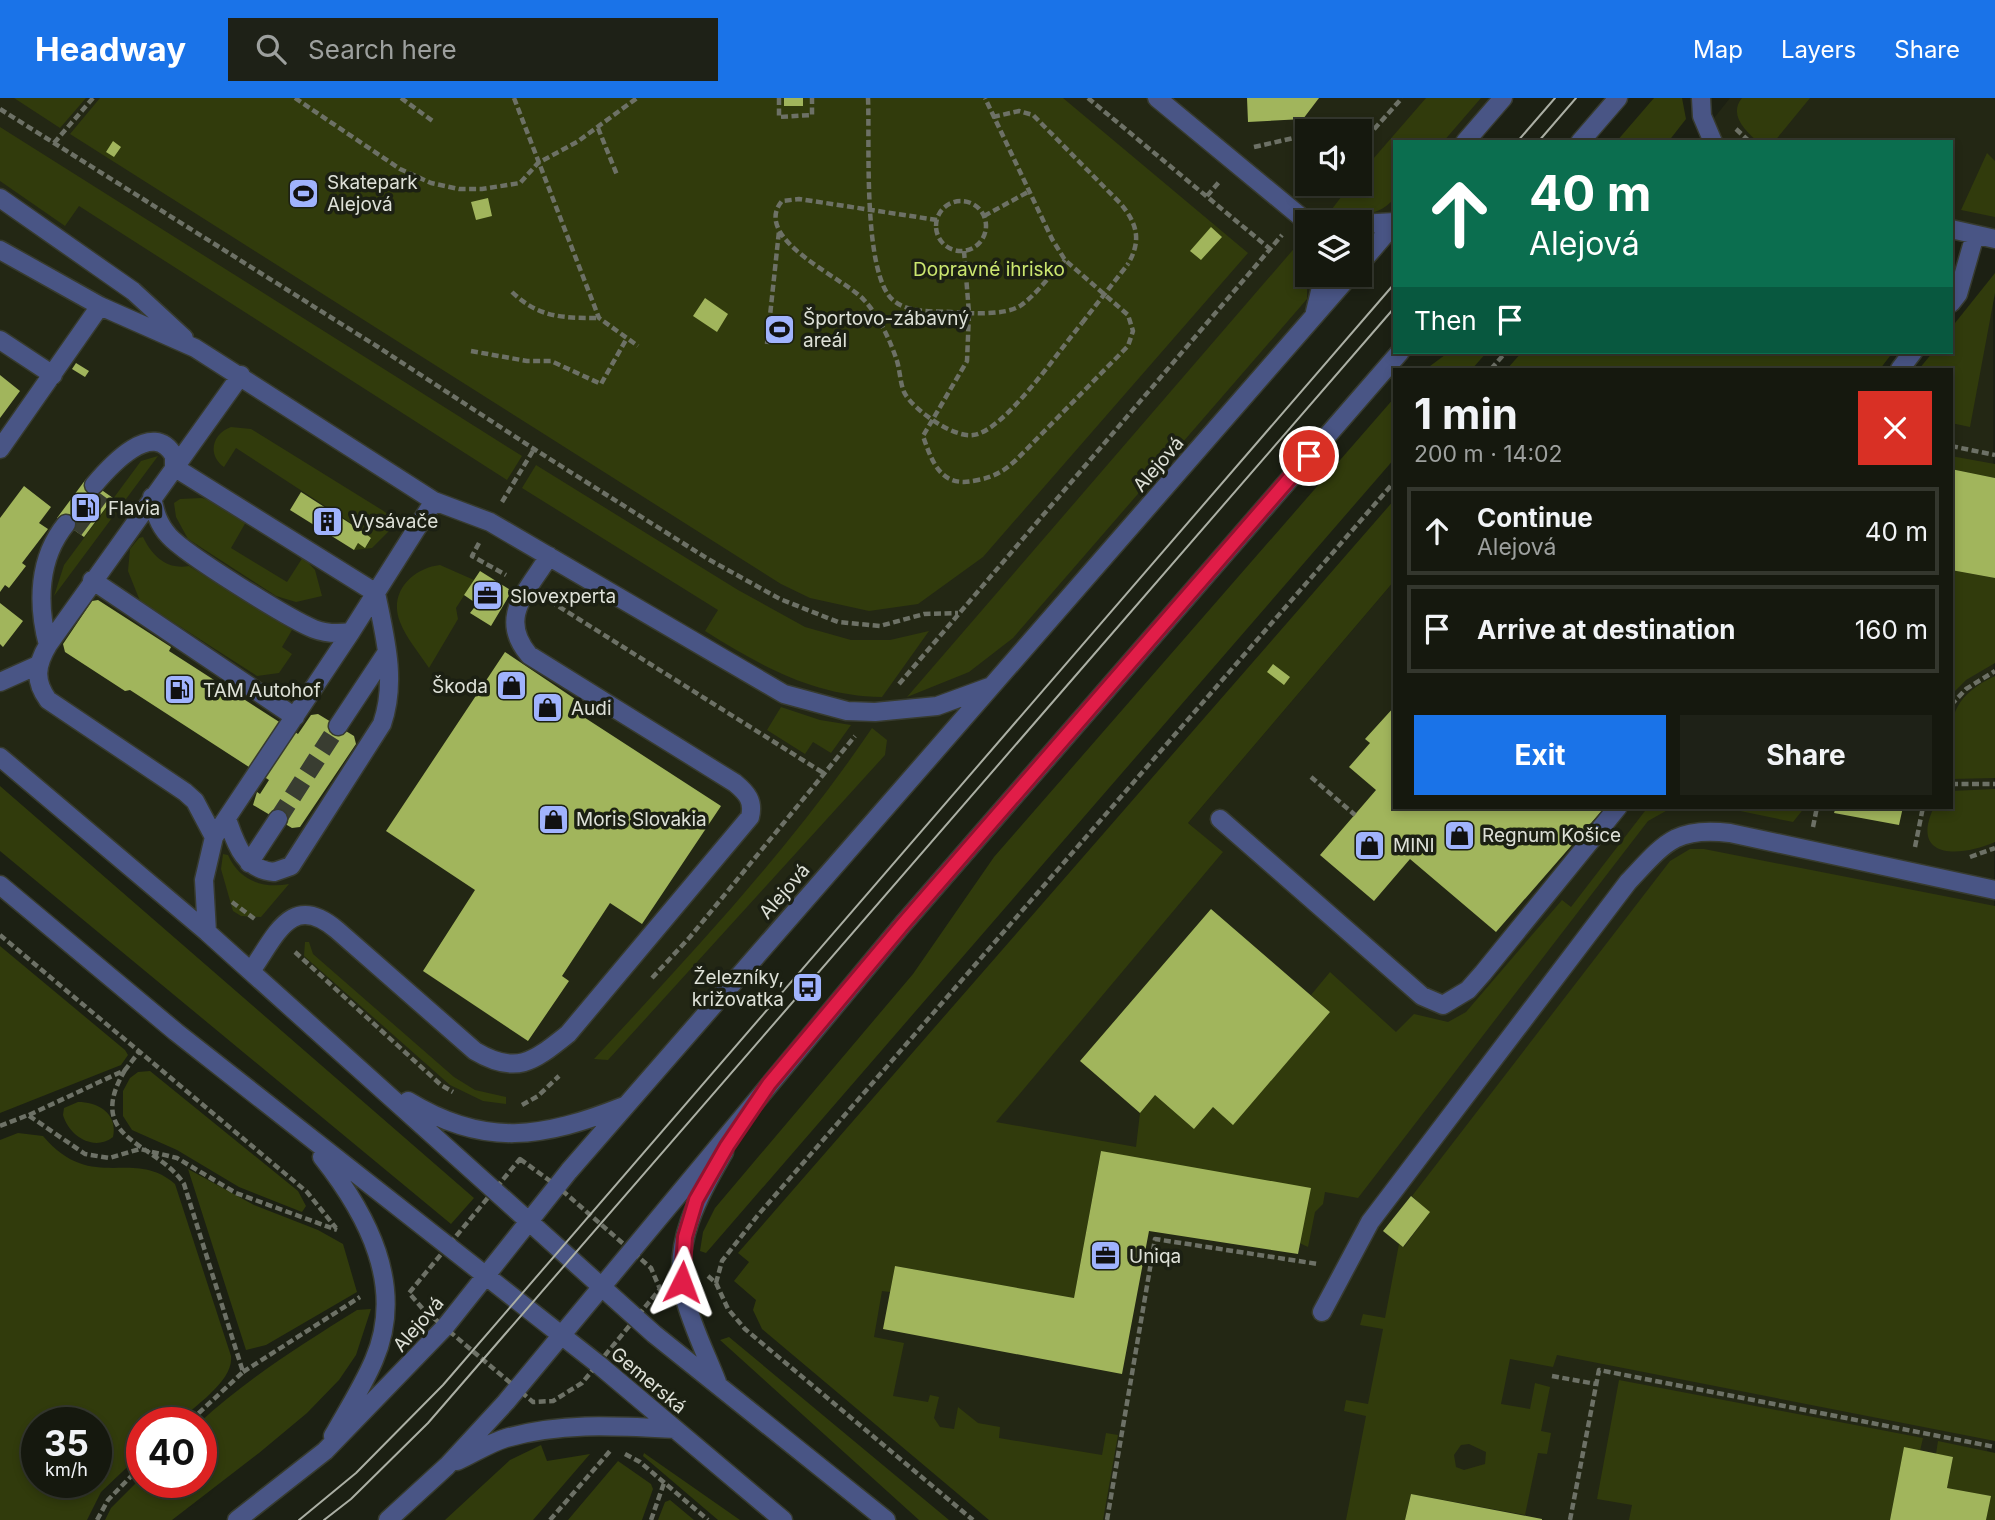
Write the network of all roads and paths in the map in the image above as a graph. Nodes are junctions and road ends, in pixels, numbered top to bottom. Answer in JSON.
{"nodes":[{"id":1,"x":93,"y":98,"type":"edge"},
{"id":2,"x":295,"y":98,"type":"edge"},
{"id":3,"x":401,"y":98,"type":"edge"},
{"id":4,"x":515,"y":98,"type":"edge"},
{"id":5,"x":637,"y":98,"type":"edge"},
{"id":6,"x":779,"y":98,"type":"edge"},
{"id":7,"x":812,"y":98,"type":"edge"},
{"id":8,"x":869,"y":98,"type":"edge"},
{"id":9,"x":985,"y":98,"type":"edge"},
{"id":10,"x":1088,"y":98,"type":"edge"},
{"id":11,"x":1157,"y":98,"type":"edge"},
{"id":12,"x":1402,"y":98,"type":"edge"},
{"id":13,"x":1503,"y":98,"type":"edge"},
{"id":14,"x":1618,"y":98,"type":"edge"},
{"id":15,"x":1701,"y":98,"type":"edge"},
{"id":16,"x":0,"y":109,"type":"edge"},
{"id":17,"x":993,"y":117,"type":"junction"},
{"id":18,"x":434,"y":122,"type":"dead end"},
{"id":19,"x":598,"y":128,"type":"junction"},
{"id":20,"x":1372,"y":132,"type":"edge"},
{"id":21,"x":1295,"y":138,"type":"edge"},
{"id":22,"x":1467,"y":140,"type":"edge"},
{"id":23,"x":1582,"y":140,"type":"edge"},
{"id":24,"x":1712,"y":140,"type":"edge"},
{"id":25,"x":54,"y":143,"type":"junction"},
{"id":26,"x":1250,"y":148,"type":"dead end"},
{"id":27,"x":538,"y":163,"type":"junction"},
{"id":28,"x":617,"y":175,"type":"dead end"},
{"id":29,"x":1224,"y":176,"type":"dead end"},
{"id":30,"x":1028,"y":192,"type":"junction"},
{"id":31,"x":1207,"y":196,"type":"junction"},
{"id":32,"x":0,"y":198,"type":"edge"},
{"id":33,"x":1295,"y":211,"type":"edge"},
{"id":34,"x":872,"y":212,"type":"junction"},
{"id":35,"x":984,"y":216,"type":"junction"},
{"id":36,"x":937,"y":220,"type":"junction"},
{"id":37,"x":1393,"y":223,"type":"edge"},
{"id":38,"x":1372,"y":224,"type":"edge"},
{"id":39,"x":1393,"y":225,"type":"edge"},
{"id":40,"x":1295,"y":226,"type":"edge"},
{"id":41,"x":1953,"y":229,"type":"edge"},
{"id":42,"x":779,"y":230,"type":"junction"},
{"id":43,"x":1975,"y":234,"type":"junction"},
{"id":44,"x":1995,"y":239,"type":"edge"},
{"id":45,"x":1270,"y":249,"type":"junction"},
{"id":46,"x":0,"y":250,"type":"edge"},
{"id":47,"x":1372,"y":250,"type":"edge"},
{"id":48,"x":964,"y":251,"type":"junction"},
{"id":49,"x":1065,"y":260,"type":"junction"},
{"id":50,"x":1321,"y":287,"type":"edge"},
{"id":51,"x":1340,"y":287,"type":"edge"},
{"id":52,"x":512,"y":292,"type":"dead end"},
{"id":53,"x":1953,"y":300,"type":"edge"},
{"id":54,"x":100,"y":306,"type":"junction"},
{"id":55,"x":969,"y":313,"type":"junction"},
{"id":56,"x":599,"y":318,"type":"junction"},
{"id":57,"x":1313,"y":318,"type":"junction"},
{"id":58,"x":627,"y":338,"type":"junction"},
{"id":59,"x":0,"y":340,"type":"edge"},
{"id":60,"x":767,"y":344,"type":"dead end"},
{"id":61,"x":638,"y":346,"type":"dead end"},
{"id":62,"x":195,"y":348,"type":"junction"},
{"id":63,"x":471,"y":351,"type":"dead end"},
{"id":64,"x":1398,"y":354,"type":"edge"},
{"id":65,"x":1504,"y":354,"type":"edge"},
{"id":66,"x":1911,"y":354,"type":"edge"},
{"id":67,"x":1492,"y":368,"type":"edge"},
{"id":68,"x":1901,"y":368,"type":"edge"},
{"id":69,"x":53,"y":375,"type":"junction"},
{"id":70,"x":241,"y":375,"type":"junction"},
{"id":71,"x":932,"y":418,"type":"junction"},
{"id":72,"x":1953,"y":446,"type":"edge"},
{"id":73,"x":0,"y":449,"type":"edge"},
{"id":74,"x":1995,"y":454,"type":"edge"},
{"id":75,"x":174,"y":467,"type":"junction"},
{"id":76,"x":1393,"y":483,"type":"edge"},
{"id":77,"x":98,"y":488,"type":"tunnel mouth"},
{"id":78,"x":152,"y":497,"type":"junction"},
{"id":79,"x":434,"y":501,"type":"junction"},
{"id":80,"x":70,"y":527,"type":"tunnel mouth"},
{"id":81,"x":549,"y":556,"type":"junction"},
{"id":82,"x":92,"y":580,"type":"junction"},
{"id":83,"x":376,"y":593,"type":"junction"},
{"id":84,"x":959,"y":613,"type":"junction"},
{"id":85,"x":351,"y":632,"type":"junction"},
{"id":86,"x":48,"y":645,"type":"junction"},
{"id":87,"x":387,"y":652,"type":"junction"},
{"id":88,"x":38,"y":665,"type":"junction"},
{"id":89,"x":1995,"y":671,"type":"edge"},
{"id":90,"x":0,"y":682,"type":"edge"},
{"id":91,"x":992,"y":686,"type":"junction"},
{"id":92,"x":1953,"y":703,"type":"edge"},
{"id":93,"x":875,"y":712,"type":"junction"},
{"id":94,"x":295,"y":717,"type":"junction"},
{"id":95,"x":338,"y":726,"type":"tunnel mouth"},
{"id":96,"x":0,"y":757,"type":"edge"},
{"id":97,"x":1311,"y":777,"type":"dead end"},
{"id":98,"x":1953,"y":784,"type":"edge"},
{"id":99,"x":1995,"y":784,"type":"edge"},
{"id":100,"x":1616,"y":809,"type":"edge"},
{"id":101,"x":1817,"y":809,"type":"edge"},
{"id":102,"x":1354,"y":815,"type":"dead end"},
{"id":103,"x":227,"y":819,"type":"junction"},
{"id":104,"x":278,"y":819,"type":"tunnel mouth"},
{"id":105,"x":1220,"y":819,"type":"dead end"},
{"id":106,"x":1812,"y":831,"type":"dead end"},
{"id":107,"x":214,"y":837,"type":"junction"},
{"id":108,"x":249,"y":863,"type":"junction"},
{"id":109,"x":204,"y":880,"type":"junction"},
{"id":110,"x":0,"y":885,"type":"edge"},
{"id":111,"x":1995,"y":890,"type":"edge"},
{"id":112,"x":207,"y":932,"type":"junction"},
{"id":113,"x":0,"y":935,"type":"edge"},
{"id":114,"x":276,"y":935,"type":"junction"},
{"id":115,"x":251,"y":971,"type":"junction"},
{"id":116,"x":139,"y":1052,"type":"junction"},
{"id":117,"x":125,"y":1070,"type":"junction"},
{"id":118,"x":372,"y":1079,"type":"junction"},
{"id":119,"x":769,"y":1084,"type":"junction"},
{"id":120,"x":462,"y":1098,"type":"dead end"},
{"id":121,"x":627,"y":1105,"type":"junction"},
{"id":122,"x":513,"y":1107,"type":"dead end"},
{"id":123,"x":28,"y":1115,"type":"junction"},
{"id":124,"x":0,"y":1126,"type":"edge"},
{"id":125,"x":520,"y":1133,"type":"junction"},
{"id":126,"x":304,"y":1135,"type":"junction"},
{"id":127,"x":140,"y":1149,"type":"junction"},
{"id":128,"x":520,"y":1159,"type":"dead end"},
{"id":129,"x":530,"y":1220,"type":"junction"},
{"id":130,"x":338,"y":1231,"type":"junction"},
{"id":131,"x":345,"y":1241,"type":"dead end"},
{"id":132,"x":1346,"y":1269,"type":"junction"},
{"id":133,"x":485,"y":1276,"type":"junction"},
{"id":134,"x":601,"y":1285,"type":"junction"},
{"id":135,"x":363,"y":1287,"type":"dead end"},
{"id":136,"x":409,"y":1293,"type":"dead end"},
{"id":137,"x":386,"y":1294,"type":"junction"},
{"id":138,"x":1322,"y":1312,"type":"dead end"},
{"id":139,"x":561,"y":1335,"type":"junction"},
{"id":140,"x":243,"y":1372,"type":"junction"},
{"id":141,"x":1552,"y":1376,"type":"dead end"},
{"id":142,"x":717,"y":1382,"type":"junction"},
{"id":143,"x":1596,"y":1384,"type":"junction"},
{"id":144,"x":553,"y":1401,"type":"dead end"},
{"id":145,"x":205,"y":1407,"type":"edge"},
{"id":146,"x":557,"y":1427,"type":"junction"},
{"id":147,"x":675,"y":1429,"type":"junction"},
{"id":148,"x":606,"y":1446,"type":"dead end"},
{"id":149,"x":1995,"y":1447,"type":"edge"},
{"id":150,"x":613,"y":1448,"type":"junction"},
{"id":151,"x":325,"y":1451,"type":"junction"},
{"id":152,"x":447,"y":1466,"type":"junction"},
{"id":153,"x":126,"y":1481,"type":"edge"},
{"id":154,"x":664,"y":1483,"type":"junction"},
{"id":155,"x":97,"y":1520,"type":"edge"},
{"id":156,"x":237,"y":1520,"type":"edge"},
{"id":157,"x":388,"y":1520,"type":"edge"},
{"id":158,"x":550,"y":1520,"type":"edge"},
{"id":159,"x":651,"y":1520,"type":"edge"},
{"id":160,"x":708,"y":1520,"type":"edge"},
{"id":161,"x":783,"y":1520,"type":"edge"},
{"id":162,"x":886,"y":1520,"type":"edge"},
{"id":163,"x":973,"y":1520,"type":"edge"},
{"id":164,"x":1107,"y":1520,"type":"edge"},
{"id":165,"x":1570,"y":1520,"type":"edge"}],
"edges":[{"from":1,"to":25,"type":"path"},
{"from":2,"to":27,"type":"path"},
{"from":3,"to":18,"type":"path"},
{"from":4,"to":27,"type":"path"},
{"from":5,"to":19,"type":"path"},
{"from":6,"to":7,"type":"path"},
{"from":8,"to":34,"type":"path"},
{"from":9,"to":17,"type":"path"},
{"from":10,"to":31,"type":"path"},
{"from":11,"to":33,"type":"street"},
{"from":12,"to":20,"type":"path"},
{"from":13,"to":22,"type":"street"},
{"from":14,"to":23,"type":"street"},
{"from":15,"to":24,"type":"street"},
{"from":16,"to":25,"type":"path"},
{"from":17,"to":30,"type":"path"},
{"from":17,"to":71,"type":"path","bridge":true},
{"from":19,"to":27,"type":"path"},
{"from":19,"to":28,"type":"path"},
{"from":21,"to":26,"type":"path"},
{"from":25,"to":84,"type":"path"},
{"from":27,"to":56,"type":"path"},
{"from":29,"to":31,"type":"path"},
{"from":30,"to":35,"type":"path"},
{"from":30,"to":49,"type":"path"},
{"from":31,"to":45,"type":"path"},
{"from":32,"to":62,"type":"street"},
{"from":34,"to":36,"type":"path"},
{"from":34,"to":42,"type":"path"},
{"from":34,"to":55,"type":"path"},
{"from":35,"to":36,"type":"path"},
{"from":35,"to":48,"type":"path"},
{"from":36,"to":48,"type":"path"},
{"from":37,"to":38,"type":"street"},
{"from":39,"to":47,"type":"street"},
{"from":40,"to":45,"type":"path"},
{"from":41,"to":43,"type":"street"},
{"from":42,"to":60,"type":"path"},
{"from":42,"to":71,"type":"path"},
{"from":43,"to":44,"type":"street"},
{"from":43,"to":53,"type":"street"},
{"from":45,"to":84,"type":"path"},
{"from":46,"to":54,"type":"street"},
{"from":48,"to":55,"type":"path"},
{"from":49,"to":55,"type":"path"},
{"from":49,"to":71,"type":"path"},
{"from":50,"to":57,"type":"street"},
{"from":51,"to":57,"type":"street","name":"Alejová"},
{"from":52,"to":56,"type":"path"},
{"from":54,"to":62,"type":"street"},
{"from":54,"to":69,"type":"street"},
{"from":55,"to":71,"type":"path"},
{"from":56,"to":58,"type":"path"},
{"from":57,"to":91,"type":"street","name":"Alejová"},
{"from":58,"to":61,"type":"path"},
{"from":58,"to":63,"type":"path"},
{"from":59,"to":69,"type":"street"},
{"from":62,"to":70,"type":"street"},
{"from":64,"to":119,"type":"street"},
{"from":65,"to":67,"type":"path"},
{"from":66,"to":68,"type":"street"},
{"from":69,"to":73,"type":"street"},
{"from":70,"to":75,"type":"street"},
{"from":70,"to":79,"type":"street"},
{"from":72,"to":74,"type":"path"},
{"from":75,"to":77,"type":"street"},
{"from":75,"to":78,"type":"street"},
{"from":75,"to":83,"type":"street"},
{"from":76,"to":163,"type":"path"},
{"from":78,"to":82,"type":"street"},
{"from":78,"to":85,"type":"street"},
{"from":79,"to":81,"type":"street"},
{"from":79,"to":83,"type":"street"},
{"from":80,"to":86,"type":"street"},
{"from":81,"to":93,"type":"street"},
{"from":81,"to":114,"type":"street"},
{"from":82,"to":86,"type":"street"},
{"from":82,"to":94,"type":"street"},
{"from":83,"to":85,"type":"street"},
{"from":83,"to":87,"type":"street"},
{"from":84,"to":93,"type":"path"},
{"from":85,"to":94,"type":"street"},
{"from":86,"to":88,"type":"street"},
{"from":87,"to":95,"type":"street"},
{"from":87,"to":108,"type":"street"},
{"from":88,"to":90,"type":"street"},
{"from":88,"to":107,"type":"street"},
{"from":89,"to":92,"type":"path"},
{"from":91,"to":93,"type":"street"},
{"from":91,"to":121,"type":"street","name":"Alejová"},
{"from":94,"to":103,"type":"street"},
{"from":96,"to":112,"type":"street"},
{"from":97,"to":102,"type":"path"},
{"from":98,"to":99,"type":"path"},
{"from":100,"to":105,"type":"street"},
{"from":101,"to":106,"type":"path"},
{"from":103,"to":107,"type":"street"},
{"from":103,"to":108,"type":"street"},
{"from":104,"to":108,"type":"street"},
{"from":107,"to":109,"type":"street"},
{"from":109,"to":112,"type":"street"},
{"from":109,"to":114,"type":"path"},
{"from":110,"to":126,"type":"street"},
{"from":111,"to":132,"type":"street"},
{"from":112,"to":115,"type":"street"},
{"from":113,"to":116,"type":"path"},
{"from":114,"to":115,"type":"street"},
{"from":114,"to":120,"type":"path"},
{"from":115,"to":118,"type":"street"},
{"from":116,"to":117,"type":"path"},
{"from":116,"to":130,"type":"path"},
{"from":117,"to":123,"type":"path"},
{"from":117,"to":127,"type":"path"},
{"from":118,"to":125,"type":"street"},
{"from":118,"to":129,"type":"street","name":"Gemerská"},
{"from":119,"to":134,"type":"street"},
{"from":119,"to":142,"type":"street","name":"Gemerská"},
{"from":121,"to":125,"type":"street"},
{"from":121,"to":129,"type":"street","name":"Alejová"},
{"from":122,"to":125,"type":"path"},
{"from":123,"to":124,"type":"path"},
{"from":123,"to":127,"type":"path"},
{"from":125,"to":128,"type":"path"},
{"from":126,"to":133,"type":"street","name":"Gemerská"},
{"from":126,"to":137,"type":"street"},
{"from":127,"to":130,"type":"path"},
{"from":127,"to":140,"type":"path"},
{"from":129,"to":133,"type":"street","name":"Alejová"},
{"from":129,"to":134,"type":"street","name":"Gemerská"},
{"from":130,"to":131,"type":"path"},
{"from":132,"to":138,"type":"street"},
{"from":132,"to":164,"type":"path"},
{"from":133,"to":139,"type":"street","name":"Gemerská"},
{"from":133,"to":151,"type":"street","name":"Alejová"},
{"from":134,"to":139,"type":"street"},
{"from":134,"to":142,"type":"street","name":"Gemerská"},
{"from":135,"to":140,"type":"path"},
{"from":136,"to":137,"type":"path"},
{"from":137,"to":151,"type":"street"},
{"from":139,"to":147,"type":"street","name":"Gemerská"},
{"from":139,"to":152,"type":"street"},
{"from":140,"to":145,"type":"path"},
{"from":141,"to":143,"type":"path"},
{"from":142,"to":162,"type":"street","name":"Gemerská"},
{"from":143,"to":149,"type":"path"},
{"from":143,"to":165,"type":"path"},
{"from":144,"to":146,"type":"path"},
{"from":146,"to":147,"type":"street"},
{"from":146,"to":152,"type":"street"},
{"from":147,"to":161,"type":"street","name":"Gemerská"},
{"from":148,"to":150,"type":"path"},
{"from":150,"to":154,"type":"path"},
{"from":150,"to":158,"type":"path"},
{"from":151,"to":156,"type":"street","name":"Alejová"},
{"from":152,"to":157,"type":"street"},
{"from":153,"to":155,"type":"path"},
{"from":154,"to":159,"type":"path"},
{"from":154,"to":160,"type":"path"}]}
